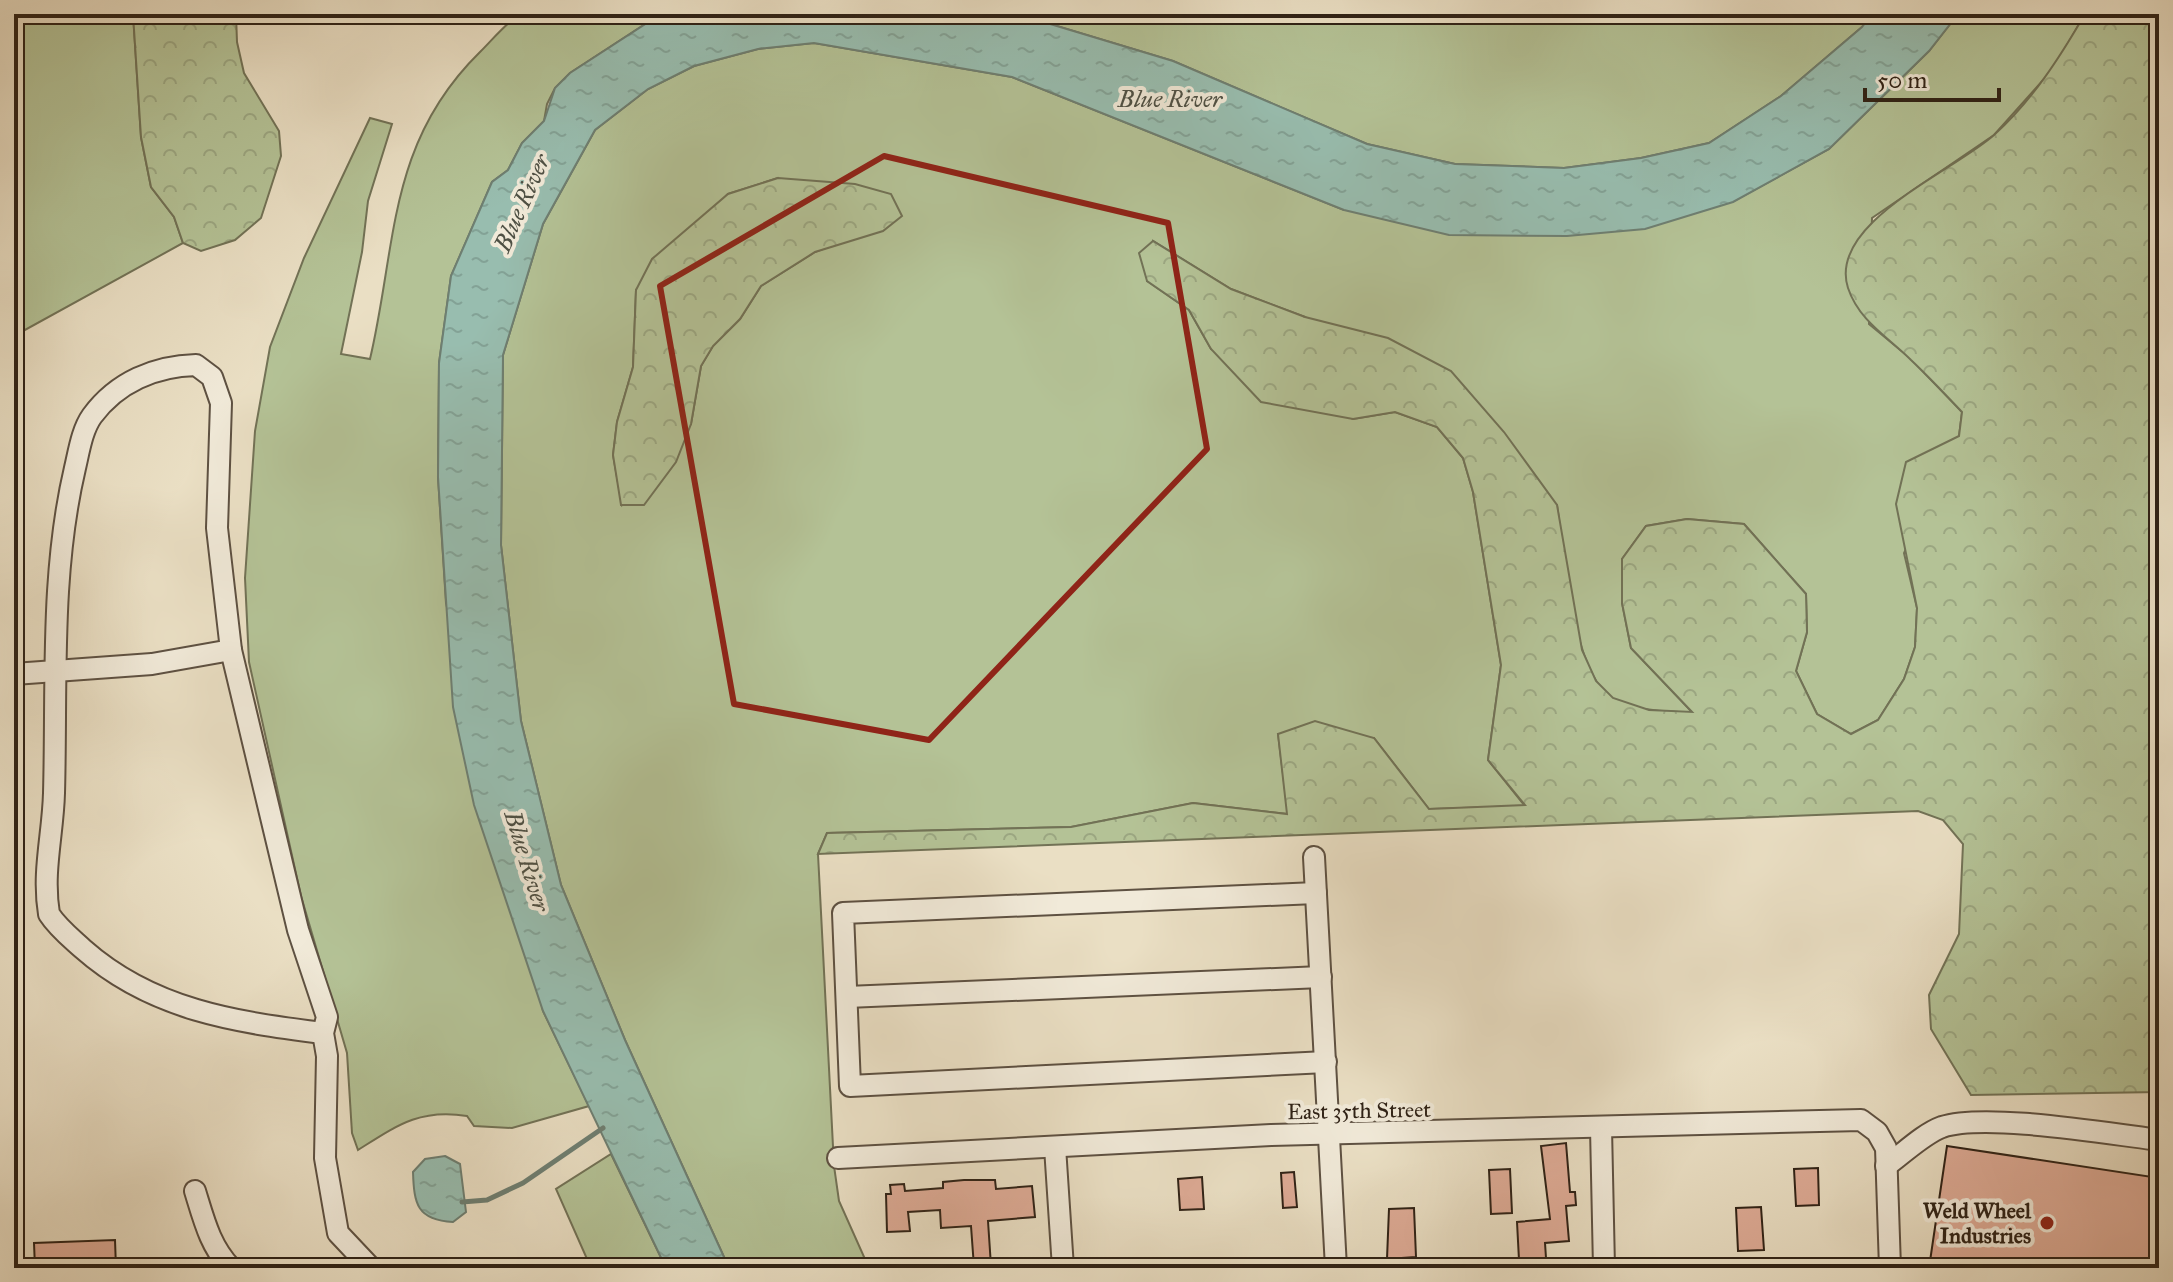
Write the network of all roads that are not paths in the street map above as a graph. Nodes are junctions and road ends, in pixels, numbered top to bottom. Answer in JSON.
{"nodes":[{"id":1,"x":231,"y":650,"type":"junction"},
{"id":2,"x":14,"y":653,"type":"edge"},
{"id":3,"x":56,"y":672,"type":"junction"},
{"id":4,"x":18,"y":674,"type":"edge"},
{"id":5,"x":1314,"y":857,"type":"dead end"},
{"id":6,"x":1316,"y":893,"type":"junction"},
{"id":7,"x":1321,"y":977,"type":"junction"},
{"id":8,"x":847,"y":997,"type":"junction"},
{"id":9,"x":323,"y":1033,"type":"junction"},
{"id":10,"x":1326,"y":1062,"type":"junction"},
{"id":11,"x":1601,"y":1128,"type":"junction"},
{"id":12,"x":2159,"y":1135,"type":"edge"},
{"id":13,"x":1331,"y":1136,"type":"junction"},
{"id":14,"x":1055,"y":1147,"type":"junction"},
{"id":15,"x":838,"y":1158,"type":"dead end"},
{"id":16,"x":1886,"y":1166,"type":"junction"},
{"id":17,"x":195,"y":1191,"type":"dead end"},
{"id":18,"x":231,"y":1268,"type":"edge"},
{"id":19,"x":371,"y":1268,"type":"edge"},
{"id":20,"x":1063,"y":1268,"type":"edge"},
{"id":21,"x":1336,"y":1268,"type":"edge"},
{"id":22,"x":1604,"y":1268,"type":"edge"},
{"id":23,"x":1890,"y":1268,"type":"edge"}],
"edges":[{"from":1,"to":3,"type":"street"},
{"from":1,"to":3,"type":"street"},
{"from":1,"to":9,"type":"street"},
{"from":2,"to":4,"type":"street"},
{"from":3,"to":4,"type":"street"},
{"from":3,"to":9,"type":"street"},
{"from":5,"to":6,"type":"street"},
{"from":6,"to":7,"type":"street"},
{"from":6,"to":8,"type":"street"},
{"from":7,"to":8,"type":"street"},
{"from":7,"to":10,"type":"street"},
{"from":8,"to":10,"type":"street"},
{"from":9,"to":19,"type":"street"},
{"from":10,"to":13,"type":"street"},
{"from":11,"to":13,"type":"street","name":"East 35th Street"},
{"from":11,"to":16,"type":"street","name":"East 35th Street"},
{"from":11,"to":22,"type":"street"},
{"from":12,"to":16,"type":"street"},
{"from":13,"to":14,"type":"street","name":"East 35th Street"},
{"from":13,"to":21,"type":"street"},
{"from":14,"to":15,"type":"street","name":"East 35th Street"},
{"from":14,"to":20,"type":"street"},
{"from":16,"to":23,"type":"street"},
{"from":17,"to":18,"type":"street"}]}
